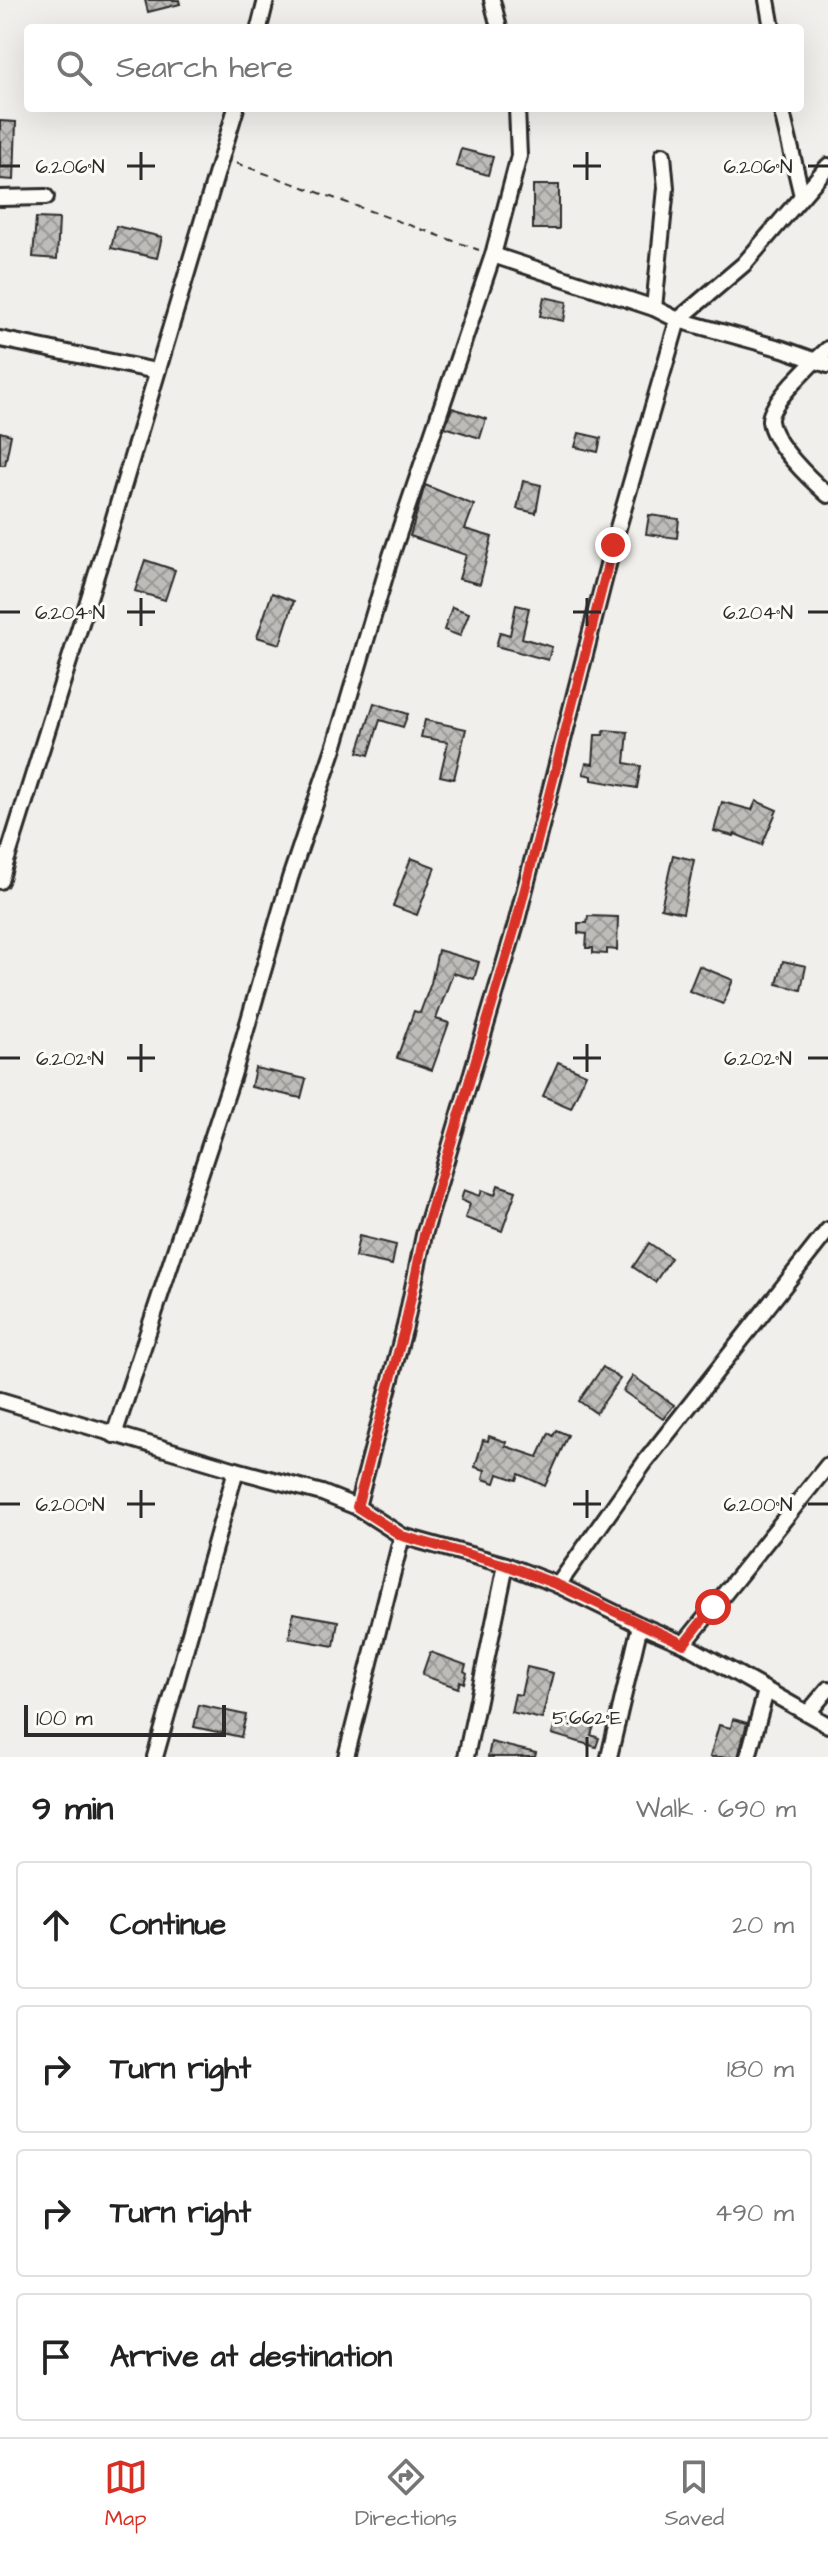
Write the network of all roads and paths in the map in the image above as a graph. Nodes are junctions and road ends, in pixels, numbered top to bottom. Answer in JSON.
{"nodes":[{"id":1,"x":266,"y":0,"type":"edge"},
{"id":2,"x":492,"y":0,"type":"edge"},
{"id":3,"x":767,"y":0,"type":"edge"},
{"id":4,"x":260,"y":24,"type":"edge"},
{"id":5,"x":498,"y":24,"type":"edge"},
{"id":6,"x":771,"y":24,"type":"edge"},
{"id":7,"x":235,"y":112,"type":"edge"},
{"id":8,"x":517,"y":112,"type":"edge"},
{"id":9,"x":782,"y":112,"type":"edge"},
{"id":10,"x":663,"y":155,"type":"dead end"},
{"id":11,"x":220,"y":157,"type":"junction"},
{"id":12,"x":828,"y":166,"type":"edge"},
{"id":13,"x":802,"y":196,"type":"junction"},
{"id":14,"x":46,"y":197,"type":"dead end"},
{"id":15,"x":0,"y":198,"type":"edge"},
{"id":16,"x":493,"y":255,"type":"junction"},
{"id":17,"x":654,"y":308,"type":"junction"},
{"id":18,"x":678,"y":320,"type":"junction"},
{"id":19,"x":0,"y":339,"type":"edge"},
{"id":20,"x":828,"y":349,"type":"edge"},
{"id":21,"x":821,"y":363,"type":"edge"},
{"id":22,"x":156,"y":371,"type":"junction"},
{"id":23,"x":828,"y":495,"type":"edge"},
{"id":24,"x":0,"y":881,"type":"edge"},
{"id":25,"x":828,"y":1230,"type":"edge"},
{"id":26,"x":0,"y":1400,"type":"edge"},
{"id":27,"x":114,"y":1435,"type":"junction"},
{"id":28,"x":828,"y":1465,"type":"edge"},
{"id":29,"x":236,"y":1470,"type":"junction"},
{"id":30,"x":357,"y":1507,"type":"junction"},
{"id":31,"x":402,"y":1536,"type":"junction"},
{"id":32,"x":506,"y":1565,"type":"junction"},
{"id":33,"x":558,"y":1585,"type":"junction"},
{"id":34,"x":640,"y":1625,"type":"junction"},
{"id":35,"x":684,"y":1644,"type":"junction"},
{"id":36,"x":828,"y":1689,"type":"edge"},
{"id":37,"x":766,"y":1691,"type":"junction"},
{"id":38,"x":808,"y":1713,"type":"junction"},
{"id":39,"x":828,"y":1725,"type":"edge"},
{"id":40,"x":155,"y":1757,"type":"edge"},
{"id":41,"x":346,"y":1757,"type":"edge"},
{"id":42,"x":466,"y":1757,"type":"edge"},
{"id":43,"x":609,"y":1757,"type":"edge"},
{"id":44,"x":748,"y":1757,"type":"edge"}],
"edges":[{"from":1,"to":4,"type":"street"},
{"from":2,"to":5,"type":"street"},
{"from":3,"to":6,"type":"street"},
{"from":7,"to":11,"type":"street"},
{"from":8,"to":16,"type":"street"},
{"from":9,"to":13,"type":"street"},
{"from":10,"to":17,"type":"street"},
{"from":11,"to":16,"type":"path"},
{"from":11,"to":22,"type":"street"},
{"from":12,"to":13,"type":"street"},
{"from":13,"to":18,"type":"street"},
{"from":14,"to":15,"type":"street"},
{"from":16,"to":17,"type":"street"},
{"from":16,"to":27,"type":"street"},
{"from":17,"to":18,"type":"street"},
{"from":18,"to":21,"type":"street"},
{"from":18,"to":30,"type":"street"},
{"from":19,"to":22,"type":"street"},
{"from":20,"to":21,"type":"street"},
{"from":21,"to":23,"type":"street"},
{"from":22,"to":24,"type":"street"},
{"from":25,"to":33,"type":"street"},
{"from":26,"to":27,"type":"street"},
{"from":27,"to":29,"type":"street"},
{"from":28,"to":35,"type":"street"},
{"from":29,"to":30,"type":"street"},
{"from":29,"to":40,"type":"street"},
{"from":30,"to":31,"type":"street"},
{"from":31,"to":32,"type":"street"},
{"from":31,"to":41,"type":"street"},
{"from":32,"to":33,"type":"street"},
{"from":32,"to":42,"type":"street"},
{"from":33,"to":34,"type":"street"},
{"from":34,"to":35,"type":"street"},
{"from":34,"to":43,"type":"street"},
{"from":35,"to":37,"type":"street"},
{"from":36,"to":38,"type":"street"},
{"from":37,"to":38,"type":"street"},
{"from":37,"to":44,"type":"street"},
{"from":38,"to":39,"type":"street"}]}
